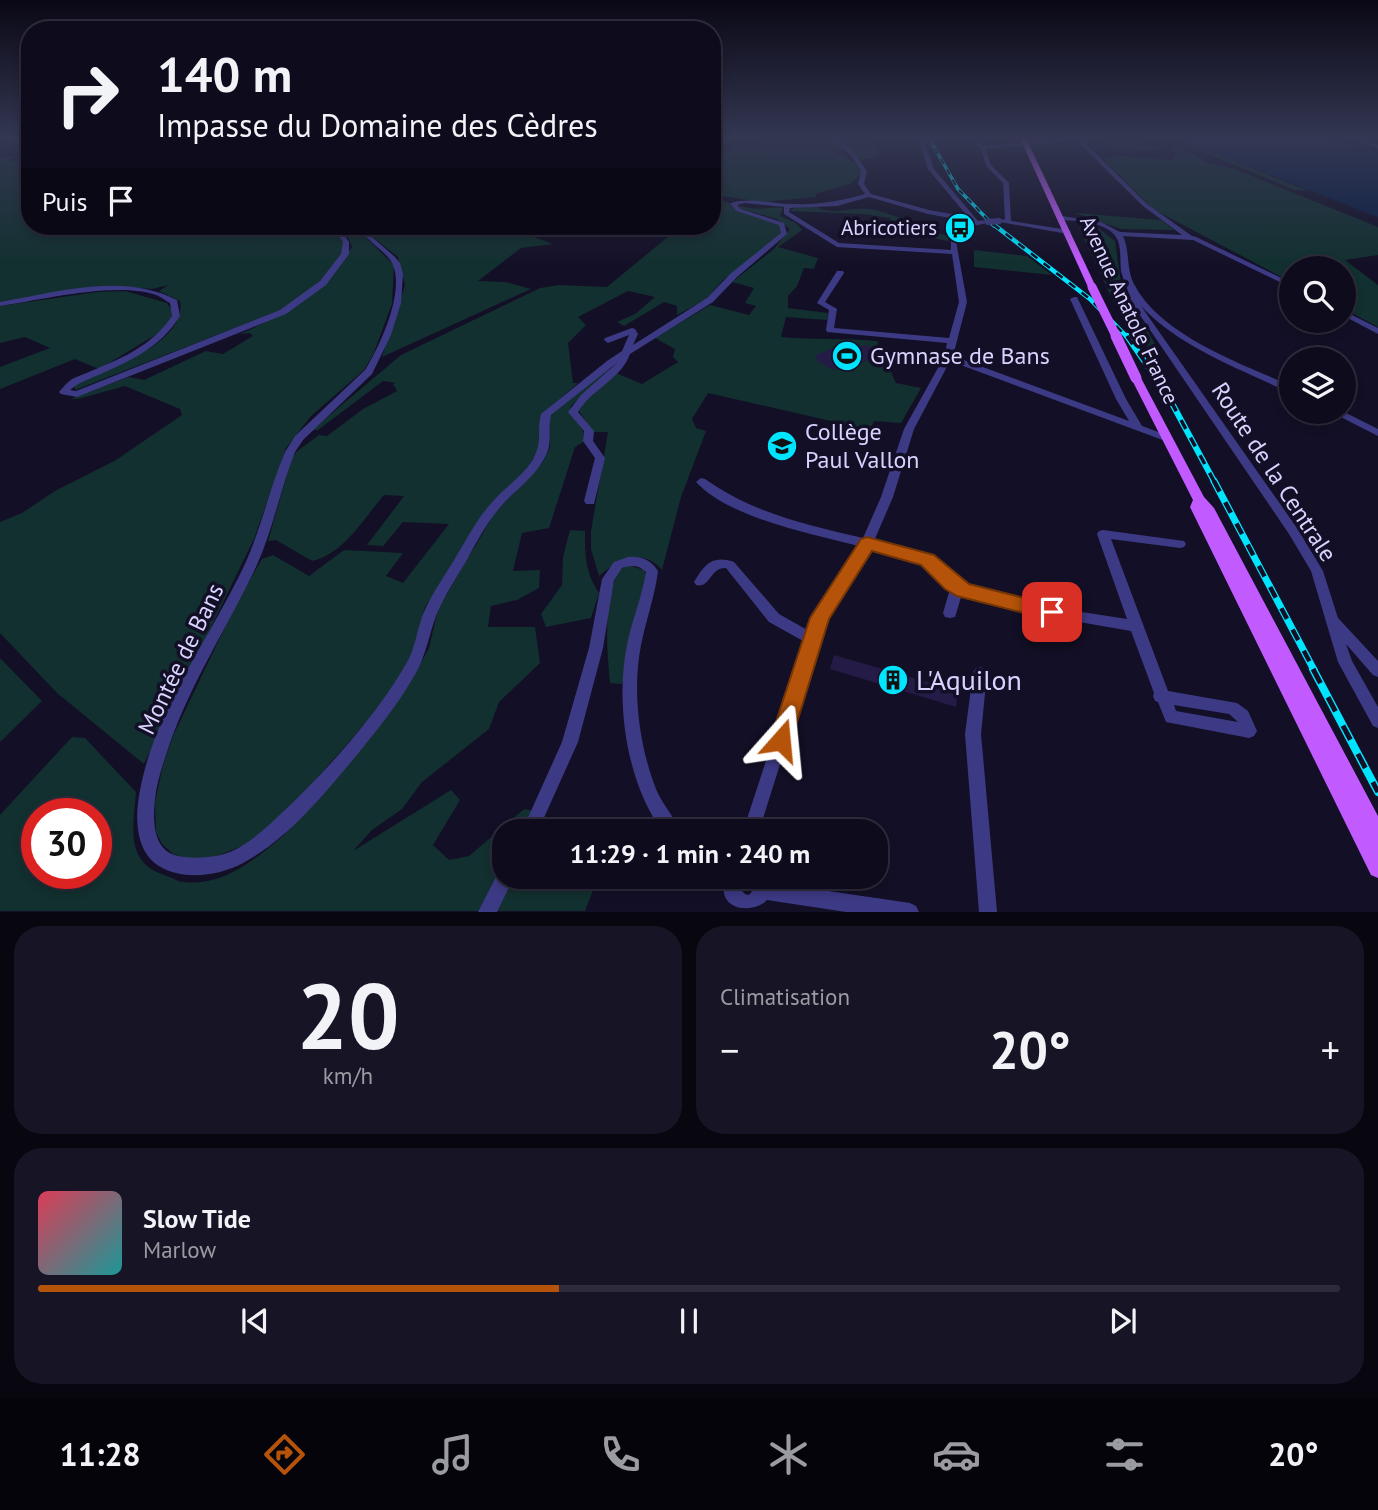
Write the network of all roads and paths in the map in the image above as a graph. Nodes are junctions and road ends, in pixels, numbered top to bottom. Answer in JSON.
{"nodes":[{"id":1,"x":862,"y":181,"type":"edge"},
{"id":2,"x":941,"y":181,"type":"edge"},
{"id":3,"x":1004,"y":181,"type":"edge"},
{"id":4,"x":1044,"y":181,"type":"edge"},
{"id":5,"x":1120,"y":181,"type":"edge"},
{"id":6,"x":869,"y":195,"type":"junction"},
{"id":7,"x":787,"y":206,"type":"junction"},
{"id":8,"x":974,"y":221,"type":"junction"},
{"id":9,"x":1008,"y":222,"type":"junction"},
{"id":10,"x":1065,"y":225,"type":"junction"},
{"id":11,"x":1118,"y":234,"type":"junction"},
{"id":12,"x":341,"y":235,"type":"edge"},
{"id":13,"x":366,"y":235,"type":"edge"},
{"id":14,"x":1189,"y":237,"type":"junction"},
{"id":15,"x":953,"y":252,"type":"junction"},
{"id":16,"x":841,"y":273,"type":"dead end"},
{"id":17,"x":1279,"y":279,"type":"edge"},
{"id":18,"x":1133,"y":290,"type":"junction"},
{"id":19,"x":1074,"y":299,"type":"dead end"},
{"id":20,"x":0,"y":304,"type":"edge"},
{"id":21,"x":1145,"y":318,"type":"junction"},
{"id":22,"x":1356,"y":319,"type":"edge"},
{"id":23,"x":1161,"y":320,"type":"junction"},
{"id":24,"x":1153,"y":331,"type":"junction"},
{"id":25,"x":1378,"y":331,"type":"edge"},
{"id":26,"x":608,"y":340,"type":"dead end"},
{"id":27,"x":952,"y":341,"type":"junction"},
{"id":28,"x":624,"y":355,"type":"junction"},
{"id":29,"x":948,"y":357,"type":"junction"},
{"id":30,"x":1279,"y":384,"type":"edge"},
{"id":31,"x":1356,"y":422,"type":"edge"},
{"id":32,"x":1139,"y":429,"type":"junction"},
{"id":33,"x":1378,"y":433,"type":"edge"},
{"id":34,"x":1168,"y":439,"type":"junction"},
{"id":35,"x":701,"y":482,"type":"dead end"},
{"id":36,"x":590,"y":501,"type":"dead end"},
{"id":37,"x":867,"y":543,"type":"junction"},
{"id":38,"x":1180,"y":544,"type":"dead end"},
{"id":39,"x":700,"y":582,"type":"dead end"},
{"id":40,"x":957,"y":588,"type":"junction"},
{"id":41,"x":950,"y":613,"type":"dead end"},
{"id":42,"x":1334,"y":621,"type":"junction"},
{"id":43,"x":1136,"y":626,"type":"junction"},
{"id":44,"x":811,"y":639,"type":"junction"},
{"id":45,"x":1378,"y":671,"type":"edge"},
{"id":46,"x":981,"y":673,"type":"dead end"},
{"id":47,"x":1289,"y":676,"type":"junction"},
{"id":48,"x":1160,"y":696,"type":"junction"},
{"id":49,"x":1378,"y":721,"type":"edge"},
{"id":50,"x":535,"y":819,"type":"edge"},
{"id":51,"x":662,"y":819,"type":"edge"},
{"id":52,"x":755,"y":819,"type":"edge"},
{"id":53,"x":1378,"y":836,"type":"edge"},
{"id":54,"x":1378,"y":868,"type":"edge"},
{"id":55,"x":498,"y":889,"type":"edge"},
{"id":56,"x":732,"y":889,"type":"edge"},
{"id":57,"x":750,"y":900,"type":"edge"},
{"id":58,"x":486,"y":912,"type":"edge"},
{"id":59,"x":909,"y":912,"type":"edge"},
{"id":60,"x":988,"y":912,"type":"edge"}],
"edges":[{"from":1,"to":6,"type":"street"},
{"from":2,"to":8,"type":"street"},
{"from":3,"to":9,"type":"street"},
{"from":4,"to":10,"type":"main road","name":"Avenue Anatole France"},
{"from":5,"to":14,"type":"street"},
{"from":6,"to":7,"type":"street"},
{"from":6,"to":8,"type":"street"},
{"from":7,"to":15,"type":"street"},
{"from":7,"to":28,"type":"street","name":"Montée de Bans"},
{"from":8,"to":9,"type":"street","bridge":true},
{"from":8,"to":15,"type":"street"},
{"from":9,"to":10,"type":"street"},
{"from":10,"to":11,"type":"street"},
{"from":10,"to":34,"type":"main road","name":"Avenue Anatole France","bridge":true},
{"from":11,"to":14,"type":"street"},
{"from":11,"to":18,"type":"street","name":"Route de la Centrale"},
{"from":12,"to":20,"type":"street","name":"Montée de Bans"},
{"from":13,"to":28,"type":"street","name":"Montée de Bans"},
{"from":14,"to":17,"type":"street"},
{"from":15,"to":27,"type":"street"},
{"from":16,"to":27,"type":"street"},
{"from":18,"to":21,"type":"street","name":"Route de la Centrale"},
{"from":18,"to":23,"type":"street","name":"Route de la Centrale"},
{"from":19,"to":32,"type":"street"},
{"from":21,"to":23,"type":"street"},
{"from":21,"to":24,"type":"street","name":"Route de la Centrale"},
{"from":22,"to":25,"type":"street"},
{"from":23,"to":24,"type":"street"},
{"from":23,"to":30,"type":"street","name":"Route de la Centrale"},
{"from":24,"to":42,"type":"street","name":"Route de la Centrale"},
{"from":26,"to":28,"type":"street"},
{"from":27,"to":29,"type":"street"},
{"from":28,"to":36,"type":"street"},
{"from":29,"to":32,"type":"street"},
{"from":29,"to":37,"type":"street"},
{"from":31,"to":33,"type":"street"},
{"from":32,"to":34,"type":"street"},
{"from":34,"to":47,"type":"main road","name":"Avenue Anatole France"},
{"from":35,"to":37,"type":"street"},
{"from":37,"to":40,"type":"street"},
{"from":37,"to":44,"type":"street"},
{"from":38,"to":43,"type":"street"},
{"from":39,"to":44,"type":"street"},
{"from":40,"to":41,"type":"street"},
{"from":40,"to":43,"type":"street"},
{"from":42,"to":45,"type":"street"},
{"from":42,"to":49,"type":"street","name":"Route de la Centrale"},
{"from":43,"to":48,"type":"street"},
{"from":44,"to":52,"type":"street"},
{"from":46,"to":60,"type":"street"},
{"from":47,"to":53,"type":"main road"},
{"from":47,"to":54,"type":"main road"},
{"from":48,"to":48,"type":"street"},
{"from":50,"to":51,"type":"street"},
{"from":55,"to":58,"type":"street"},
{"from":56,"to":57,"type":"street"},
{"from":57,"to":59,"type":"street"}]}
